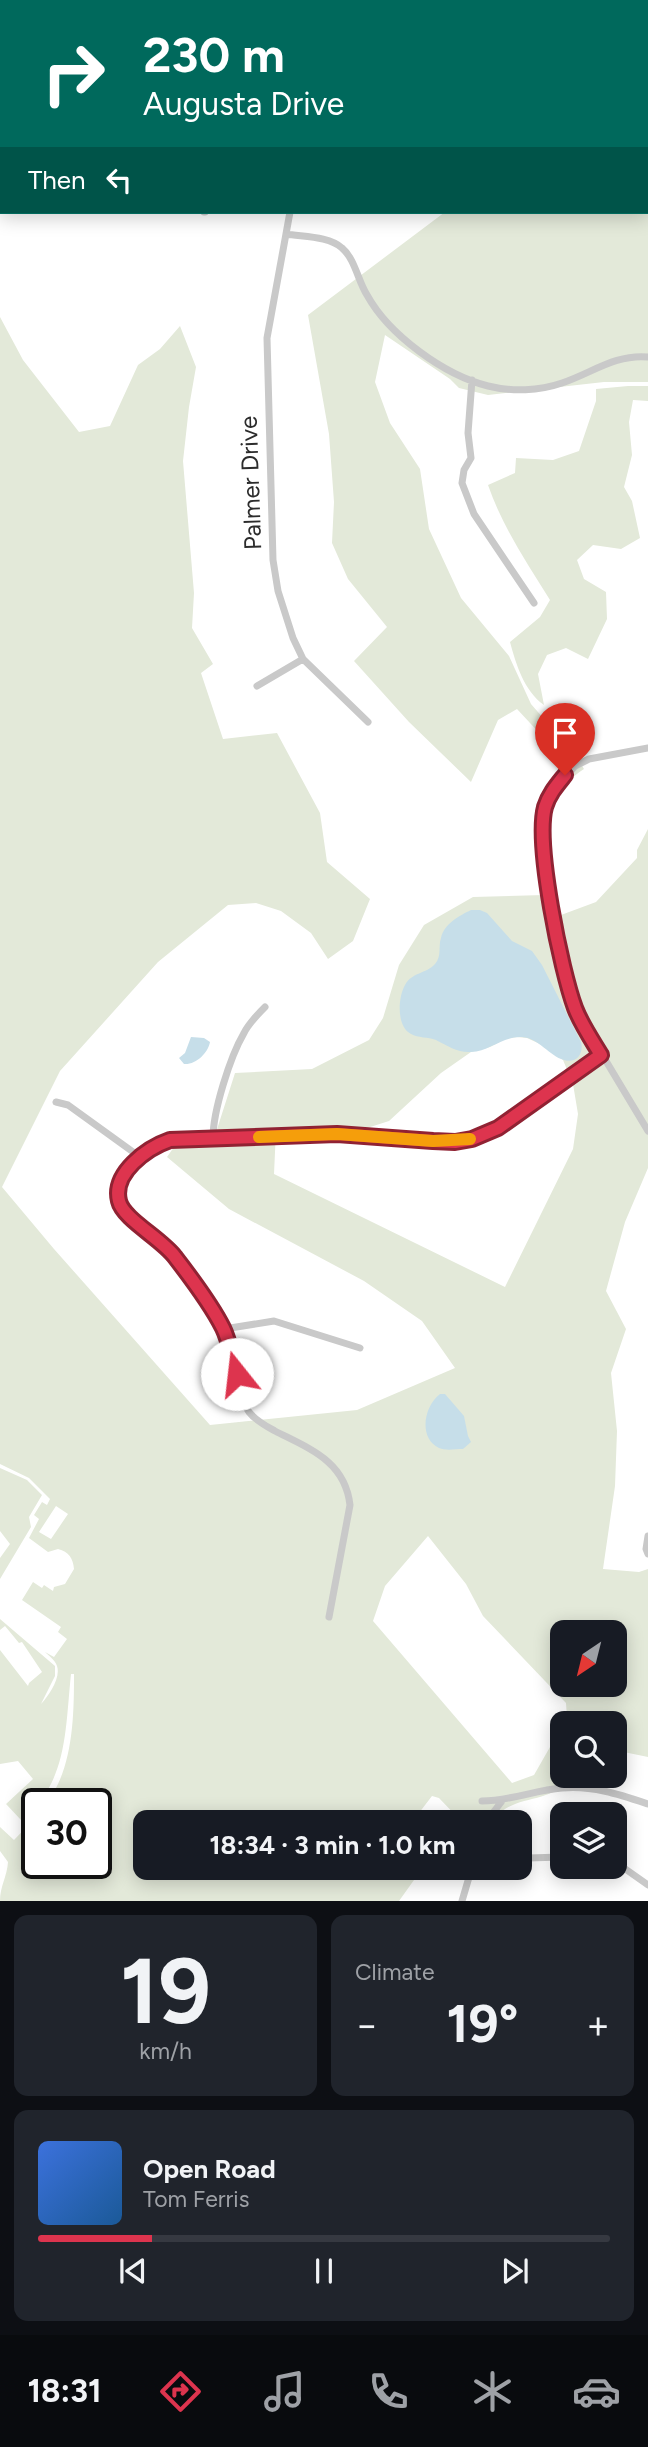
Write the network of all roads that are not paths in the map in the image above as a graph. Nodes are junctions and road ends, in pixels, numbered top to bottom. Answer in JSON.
{"nodes":[{"id":1,"x":315,"y":0,"type":"edge"},
{"id":2,"x":327,"y":0,"type":"edge"},
{"id":3,"x":290,"y":214,"type":"edge"},
{"id":4,"x":286,"y":234,"type":"junction"},
{"id":5,"x":648,"y":357,"type":"edge"},
{"id":6,"x":472,"y":380,"type":"junction"},
{"id":7,"x":534,"y":603,"type":"dead end"},
{"id":8,"x":303,"y":659,"type":"junction"},
{"id":9,"x":257,"y":686,"type":"dead end"},
{"id":10,"x":368,"y":722,"type":"dead end"},
{"id":11,"x":648,"y":748,"type":"edge"},
{"id":12,"x":265,"y":1007,"type":"dead end"},
{"id":13,"x":601,"y":1055,"type":"junction"},
{"id":14,"x":56,"y":1102,"type":"dead end"},
{"id":15,"x":648,"y":1130,"type":"edge"},
{"id":16,"x":213,"y":1138,"type":"junction"},
{"id":17,"x":140,"y":1157,"type":"junction"},
{"id":18,"x":224,"y":1329,"type":"junction"},
{"id":19,"x":360,"y":1348,"type":"dead end"},
{"id":20,"x":648,"y":1536,"type":"edge"},
{"id":21,"x":648,"y":1554,"type":"edge"},
{"id":22,"x":329,"y":1617,"type":"dead end"},
{"id":23,"x":482,"y":1801,"type":"dead end"},
{"id":24,"x":502,"y":1801,"type":"junction"},
{"id":25,"x":648,"y":1804,"type":"edge"},
{"id":26,"x":496,"y":1810,"type":"edge"},
{"id":27,"x":550,"y":1857,"type":"edge"},
{"id":28,"x":532,"y":1858,"type":"edge"},
{"id":29,"x":627,"y":1870,"type":"edge"},
{"id":30,"x":468,"y":1880,"type":"edge"},
{"id":31,"x":648,"y":1885,"type":"edge"},
{"id":32,"x":462,"y":1901,"type":"edge"}],
"edges":[{"from":1,"to":2,"type":"street"},
{"from":3,"to":4,"type":"street","name":"Palmer Drive"},
{"from":4,"to":6,"type":"street"},
{"from":4,"to":8,"type":"street","name":"Palmer Drive"},
{"from":5,"to":6,"type":"street"},
{"from":6,"to":7,"type":"street"},
{"from":8,"to":9,"type":"street"},
{"from":8,"to":10,"type":"street","name":"Palmer Drive"},
{"from":11,"to":13,"type":"street"},
{"from":12,"to":16,"type":"street"},
{"from":13,"to":15,"type":"street"},
{"from":13,"to":16,"type":"street"},
{"from":14,"to":17,"type":"street"},
{"from":16,"to":17,"type":"street"},
{"from":17,"to":18,"type":"street"},
{"from":18,"to":19,"type":"street"},
{"from":18,"to":22,"type":"street"},
{"from":20,"to":21,"type":"street"},
{"from":23,"to":24,"type":"street"},
{"from":24,"to":25,"type":"street"},
{"from":24,"to":26,"type":"street"},
{"from":27,"to":28,"type":"street"},
{"from":29,"to":31,"type":"street"},
{"from":30,"to":32,"type":"street"}]}
